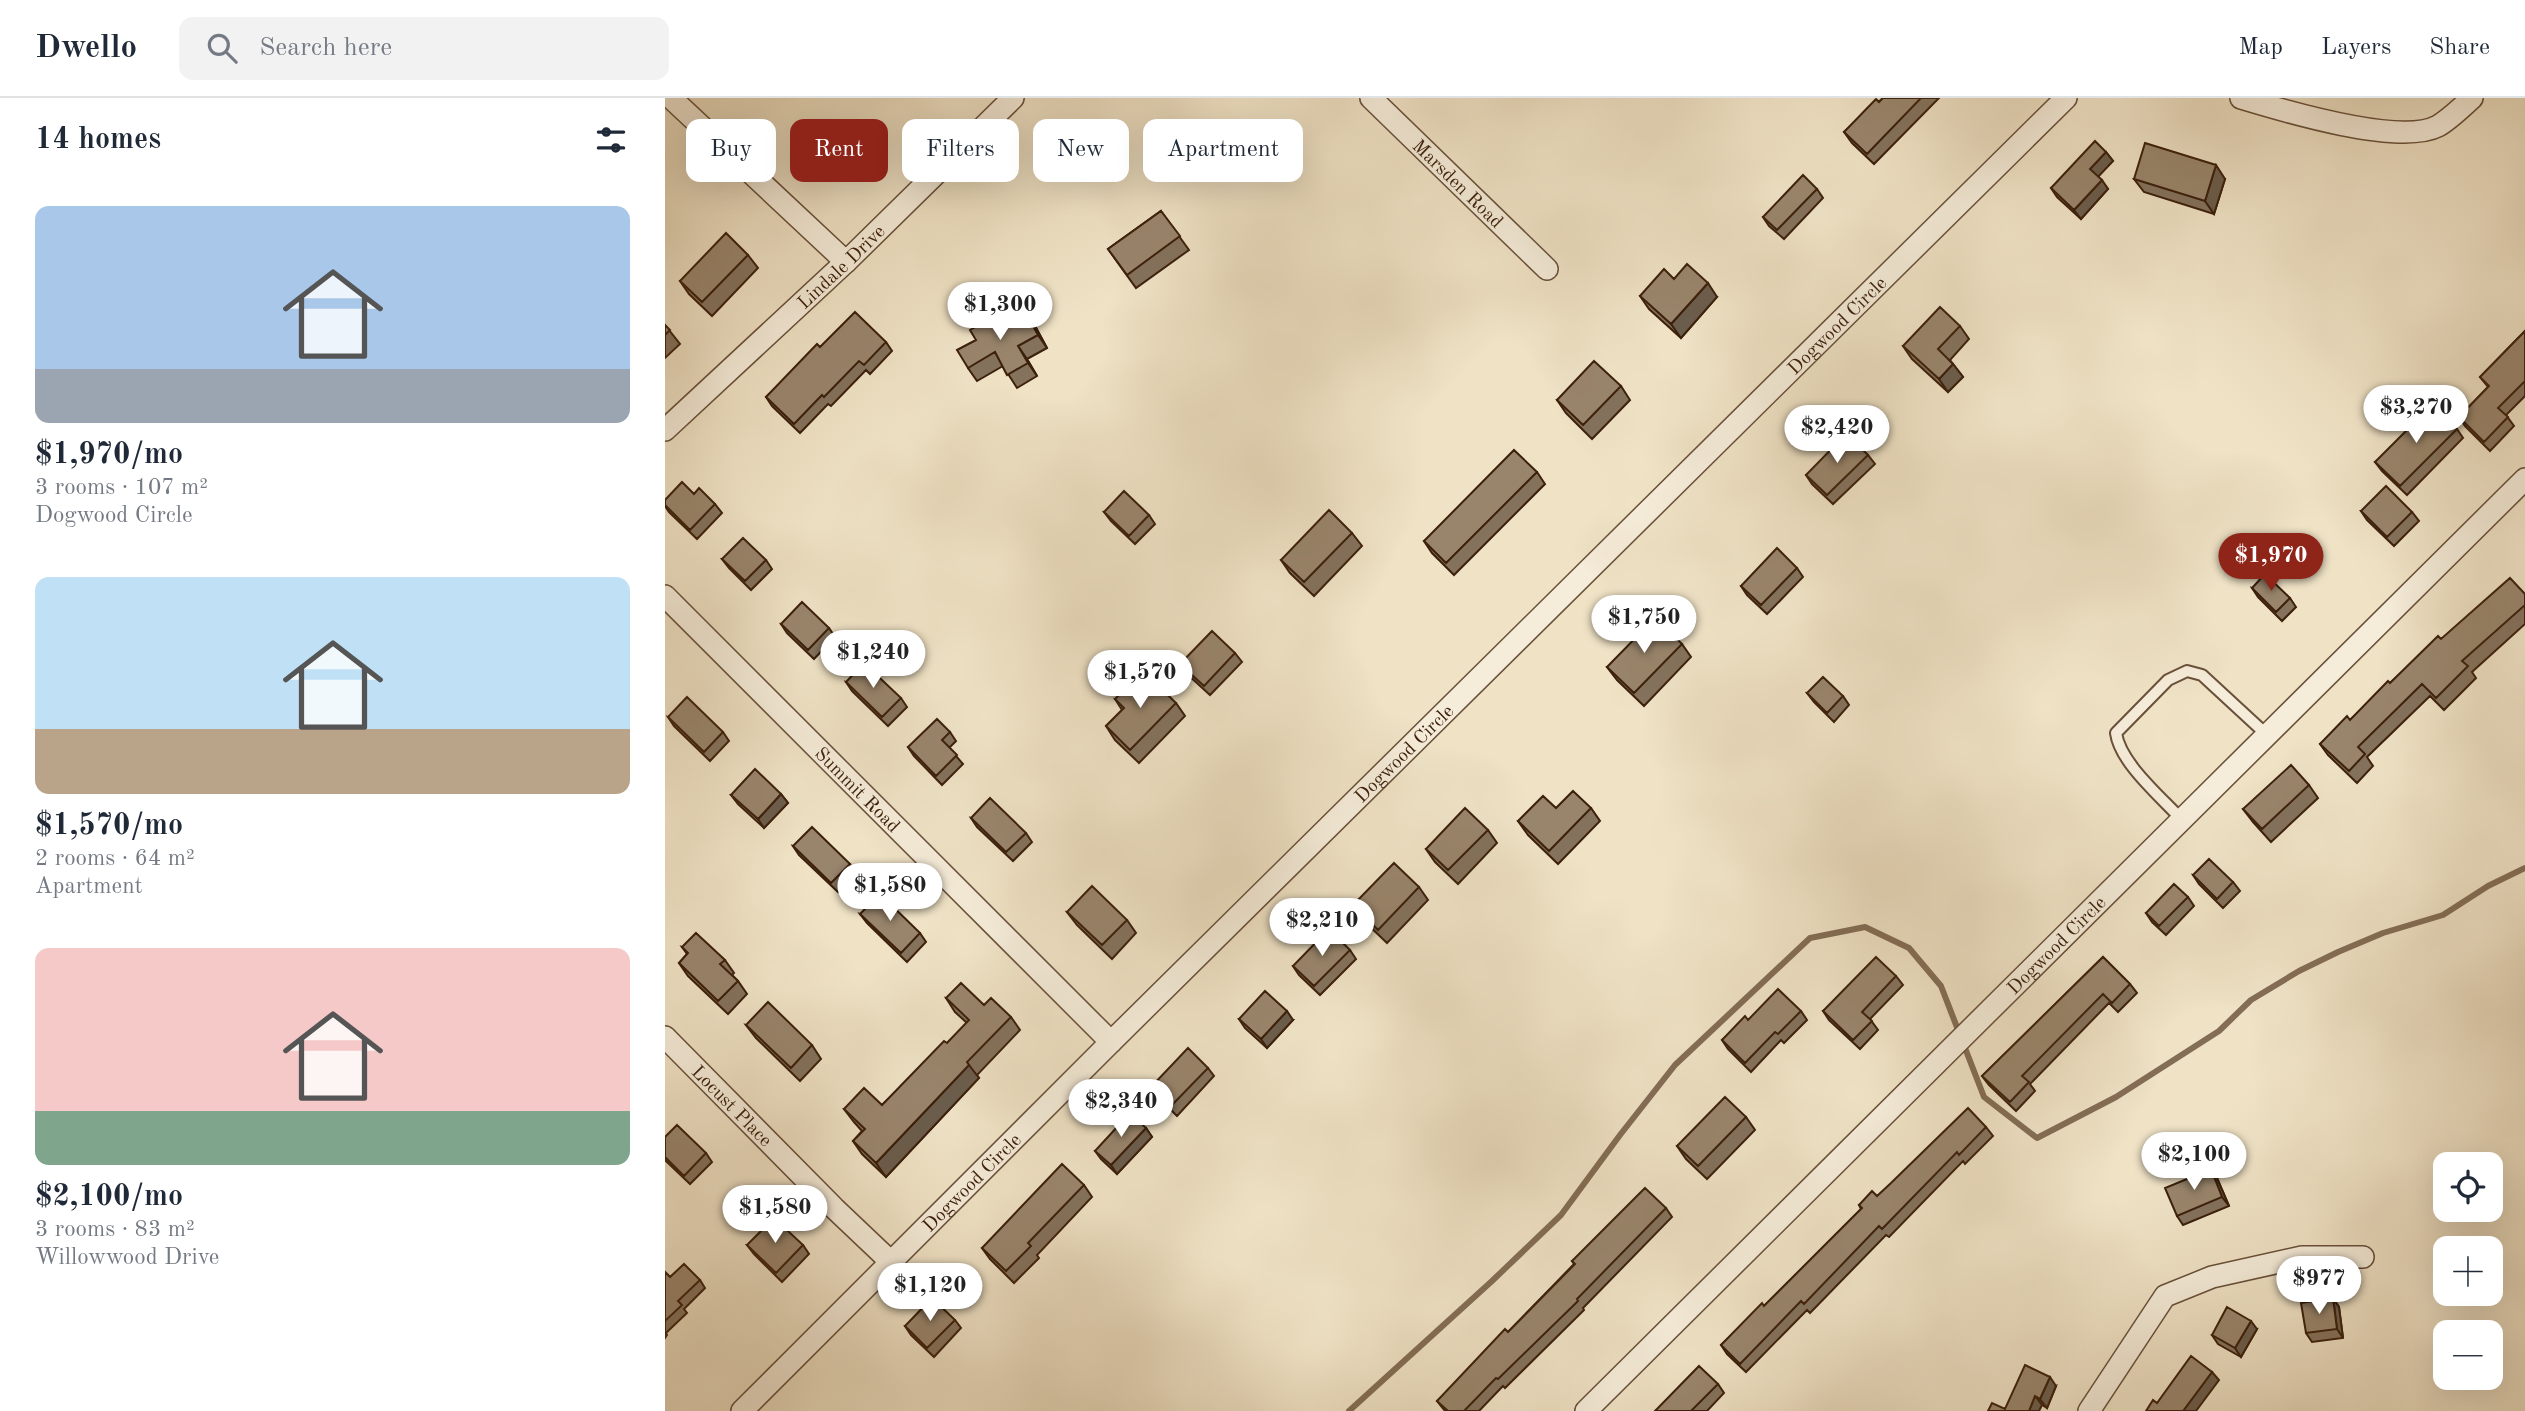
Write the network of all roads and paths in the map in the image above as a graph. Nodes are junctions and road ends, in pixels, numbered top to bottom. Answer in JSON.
{"nodes":[{"id":1,"x":671,"y":98,"type":"edge"},
{"id":2,"x":1013,"y":98,"type":"edge"},
{"id":3,"x":1371,"y":98,"type":"edge"},
{"id":4,"x":2066,"y":98,"type":"edge"},
{"id":5,"x":2241,"y":98,"type":"edge"},
{"id":6,"x":2472,"y":98,"type":"edge"},
{"id":7,"x":846,"y":262,"type":"junction"},
{"id":8,"x":1547,"y":269,"type":"dead end"},
{"id":9,"x":665,"y":430,"type":"edge"},
{"id":10,"x":2525,"y":479,"type":"edge"},
{"id":11,"x":665,"y":596,"type":"edge"},
{"id":12,"x":2267,"y":735,"type":"junction"},
{"id":13,"x":2182,"y":820,"type":"junction"},
{"id":14,"x":665,"y":1037,"type":"edge"},
{"id":15,"x":1111,"y":1042,"type":"junction"},
{"id":16,"x":2363,"y":1257,"type":"dead end"},
{"id":17,"x":892,"y":1263,"type":"junction"},
{"id":18,"x":742,"y":1411,"type":"edge"},
{"id":19,"x":1586,"y":1411,"type":"edge"},
{"id":20,"x":2089,"y":1411,"type":"edge"}],
"edges":[{"from":1,"to":7,"type":"street"},
{"from":2,"to":7,"type":"street","name":"Lindale Drive"},
{"from":3,"to":8,"type":"street","name":"Marsden Road"},
{"from":4,"to":15,"type":"street","name":"Dogwood Circle"},
{"from":5,"to":6,"type":"street"},
{"from":7,"to":9,"type":"street","name":"Lindale Drive"},
{"from":10,"to":12,"type":"street","name":"Dogwood Circle"},
{"from":11,"to":15,"type":"street","name":"Summit Road"},
{"from":12,"to":13,"type":"street","name":"Dogwood Circle"},
{"from":12,"to":13,"type":"lane"},
{"from":13,"to":19,"type":"street","name":"Dogwood Circle"},
{"from":14,"to":17,"type":"street","name":"Locust Place"},
{"from":15,"to":17,"type":"street","name":"Dogwood Circle"},
{"from":16,"to":20,"type":"street"},
{"from":17,"to":18,"type":"street","name":"Dogwood Circle"}]}
